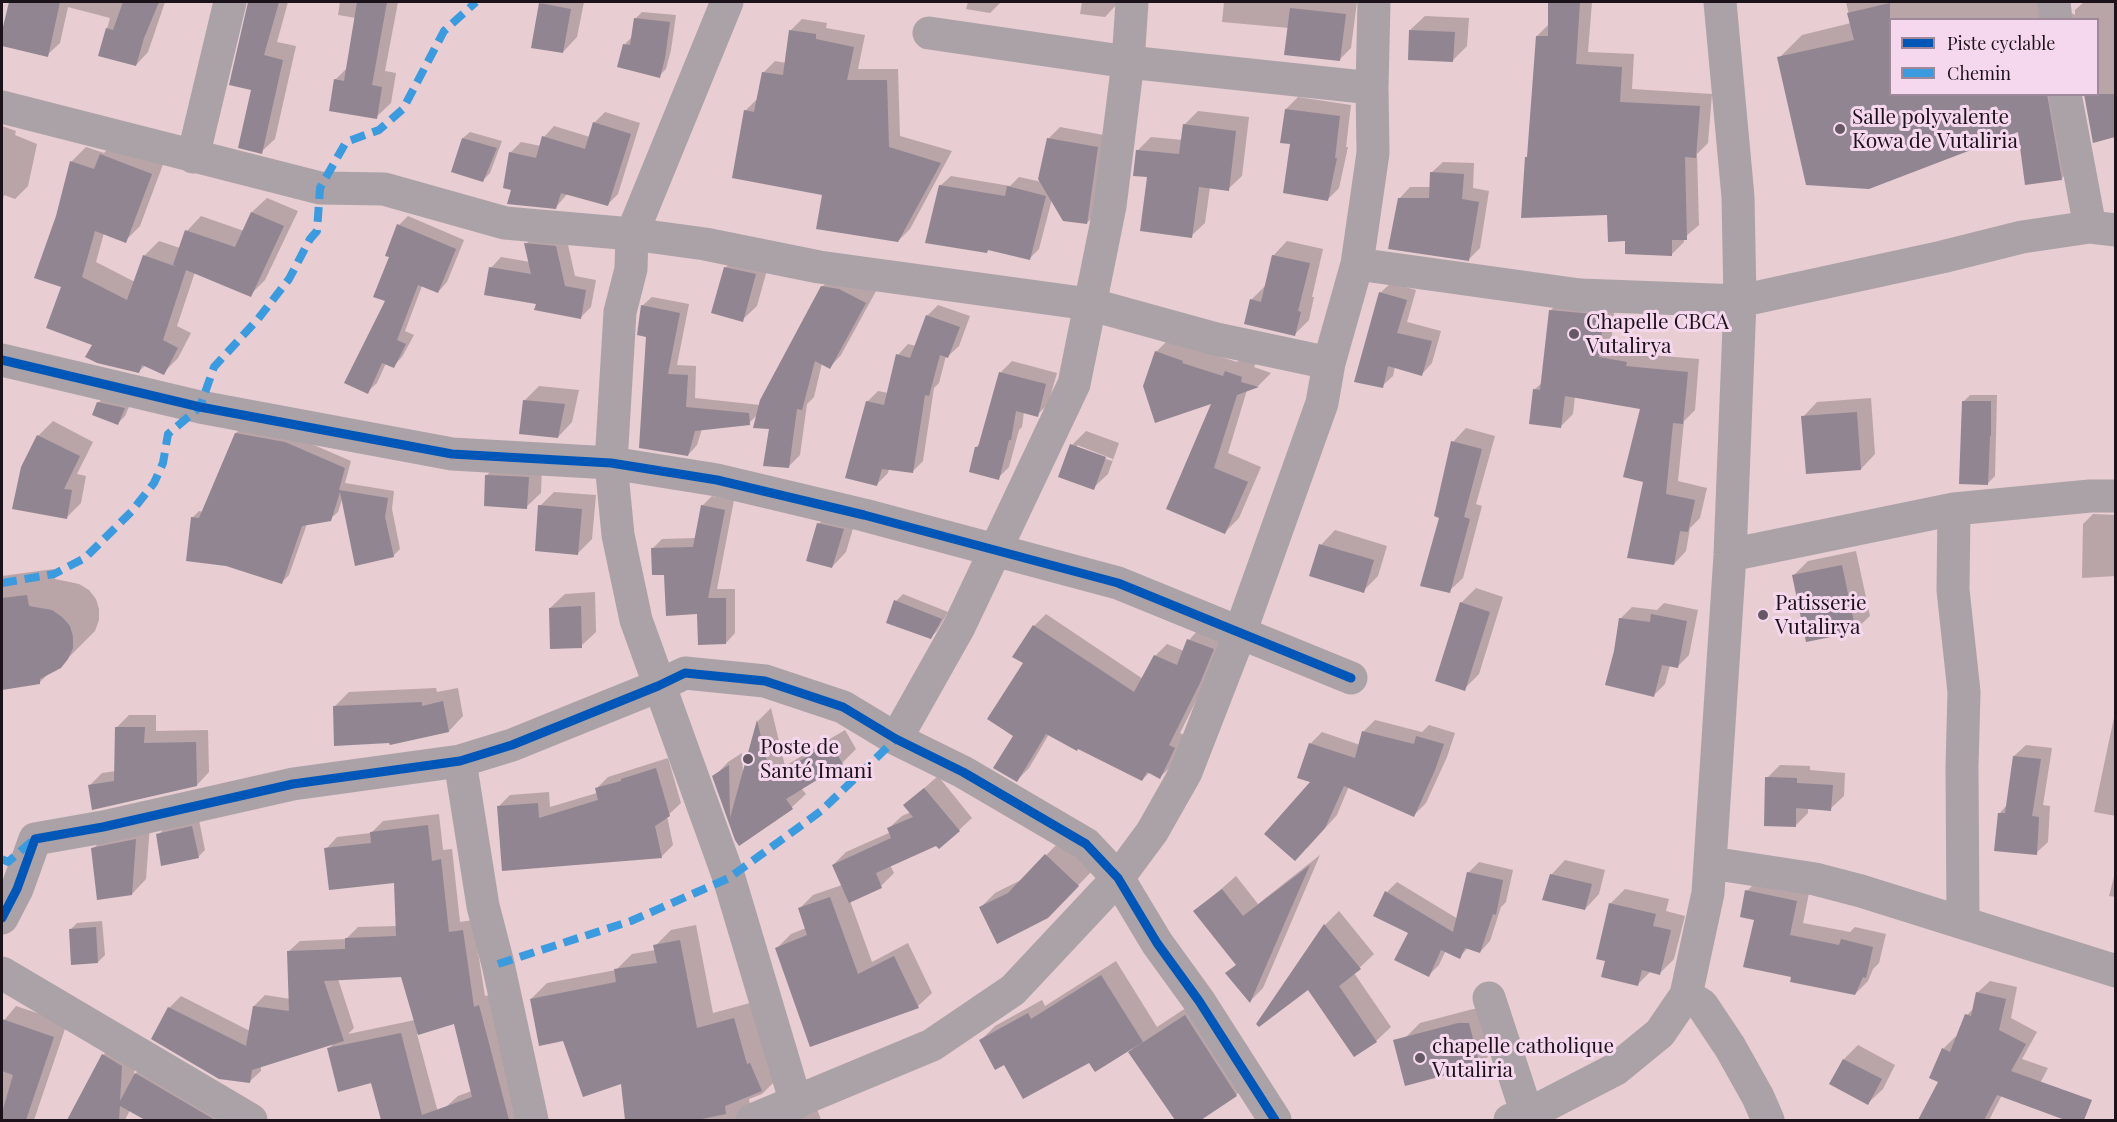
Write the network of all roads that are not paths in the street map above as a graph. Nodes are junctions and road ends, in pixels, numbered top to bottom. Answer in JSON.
{"nodes":[{"id":1,"x":230,"y":2,"type":"edge"},
{"id":2,"x":727,"y":2,"type":"edge"},
{"id":3,"x":1132,"y":2,"type":"edge"},
{"id":4,"x":1374,"y":2,"type":"edge"},
{"id":5,"x":1720,"y":2,"type":"edge"},
{"id":6,"x":2054,"y":2,"type":"edge"},
{"id":7,"x":2056,"y":18,"type":"edge"},
{"id":8,"x":929,"y":33,"type":"dead end"},
{"id":9,"x":1128,"y":62,"type":"junction"},
{"id":10,"x":1372,"y":88,"type":"junction"},
{"id":11,"x":2066,"y":96,"type":"edge"},
{"id":12,"x":2,"y":107,"type":"edge"},
{"id":13,"x":193,"y":158,"type":"junction"},
{"id":14,"x":2103,"y":228,"type":"edge"},
{"id":15,"x":632,"y":234,"type":"junction"},
{"id":16,"x":1357,"y":264,"type":"junction"},
{"id":17,"x":1740,"y":301,"type":"junction"},
{"id":18,"x":1089,"y":304,"type":"junction"},
{"id":19,"x":2,"y":360,"type":"edge"},
{"id":20,"x":1329,"y":363,"type":"junction"},
{"id":21,"x":610,"y":463,"type":"junction"},
{"id":22,"x":2115,"y":496,"type":"edge"},
{"id":23,"x":1954,"y":510,"type":"junction"},
{"id":24,"x":994,"y":550,"type":"junction"},
{"id":25,"x":1730,"y":555,"type":"junction"},
{"id":26,"x":1240,"y":633,"type":"junction"},
{"id":27,"x":1351,"y":678,"type":"dead end"},
{"id":28,"x":658,"y":686,"type":"junction"},
{"id":29,"x":896,"y":739,"type":"junction"},
{"id":30,"x":460,"y":761,"type":"junction"},
{"id":31,"x":1711,"y":863,"type":"junction"},
{"id":32,"x":1118,"y":878,"type":"junction"},
{"id":33,"x":2,"y":918,"type":"edge"},
{"id":34,"x":1963,"y":922,"type":"junction"},
{"id":35,"x":2115,"y":971,"type":"edge"},
{"id":36,"x":2,"y":973,"type":"edge"},
{"id":37,"x":1686,"y":995,"type":"junction"},
{"id":38,"x":1488,"y":998,"type":"dead end"},
{"id":39,"x":796,"y":1103,"type":"junction"},
{"id":40,"x":1522,"y":1119,"type":"edge"},
{"id":41,"x":251,"y":1120,"type":"edge"},
{"id":42,"x":532,"y":1120,"type":"edge"},
{"id":43,"x":752,"y":1120,"type":"edge"},
{"id":44,"x":1275,"y":1120,"type":"edge"},
{"id":45,"x":1768,"y":1120,"type":"edge"}],
"edges":[{"from":1,"to":13,"type":"street"},
{"from":2,"to":15,"type":"street"},
{"from":3,"to":9,"type":"street"},
{"from":4,"to":10,"type":"street"},
{"from":5,"to":17,"type":"street"},
{"from":6,"to":7,"type":"street"},
{"from":8,"to":9,"type":"street"},
{"from":9,"to":10,"type":"street"},
{"from":9,"to":18,"type":"street"},
{"from":10,"to":16,"type":"street"},
{"from":11,"to":14,"type":"street"},
{"from":12,"to":13,"type":"street"},
{"from":13,"to":15,"type":"street"},
{"from":14,"to":17,"type":"street"},
{"from":15,"to":18,"type":"street"},
{"from":15,"to":21,"type":"street"},
{"from":16,"to":17,"type":"street"},
{"from":16,"to":20,"type":"street"},
{"from":17,"to":25,"type":"street"},
{"from":18,"to":20,"type":"street"},
{"from":18,"to":24,"type":"street"},
{"from":19,"to":21,"type":"street"},
{"from":20,"to":26,"type":"street"},
{"from":21,"to":24,"type":"street"},
{"from":21,"to":28,"type":"street"},
{"from":22,"to":23,"type":"street"},
{"from":23,"to":25,"type":"street"},
{"from":23,"to":34,"type":"street"},
{"from":24,"to":26,"type":"street"},
{"from":24,"to":29,"type":"street"},
{"from":25,"to":31,"type":"street"},
{"from":26,"to":27,"type":"street"},
{"from":26,"to":32,"type":"street"},
{"from":28,"to":29,"type":"street"},
{"from":28,"to":30,"type":"street"},
{"from":28,"to":39,"type":"street"},
{"from":29,"to":32,"type":"street"},
{"from":30,"to":33,"type":"street"},
{"from":30,"to":42,"type":"street"},
{"from":31,"to":34,"type":"street"},
{"from":31,"to":37,"type":"street"},
{"from":32,"to":39,"type":"street"},
{"from":32,"to":44,"type":"street"},
{"from":34,"to":35,"type":"street"},
{"from":36,"to":41,"type":"street"},
{"from":37,"to":40,"type":"street"},
{"from":37,"to":45,"type":"street"},
{"from":38,"to":40,"type":"street"},
{"from":39,"to":43,"type":"street"}]}
